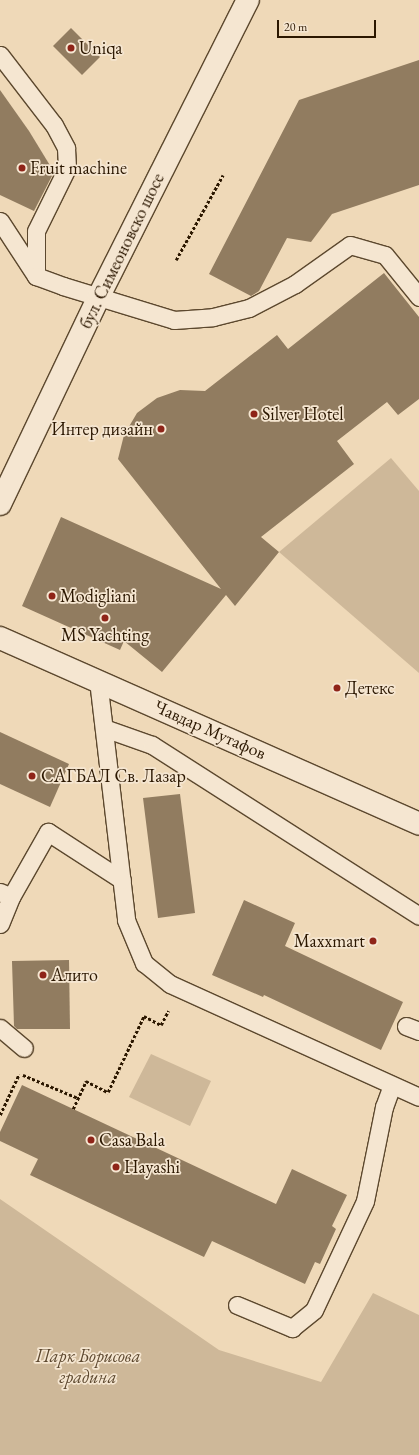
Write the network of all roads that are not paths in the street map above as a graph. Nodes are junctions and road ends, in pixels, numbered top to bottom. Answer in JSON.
{"nodes":[{"id":1,"x":248,"y":0,"type":"edge"},
{"id":2,"x":0,"y":55,"type":"edge"},
{"id":3,"x":0,"y":221,"type":"edge"},
{"id":4,"x":36,"y":276,"type":"junction"},
{"id":5,"x":99,"y":296,"type":"junction"},
{"id":6,"x":419,"y":297,"type":"edge"},
{"id":7,"x":0,"y":504,"type":"edge"},
{"id":8,"x":0,"y":638,"type":"edge"},
{"id":9,"x":98,"y":680,"type":"junction"},
{"id":10,"x":104,"y":728,"type":"junction"},
{"id":11,"x":419,"y":824,"type":"edge"},
{"id":12,"x":122,"y":880,"type":"junction"},
{"id":13,"x":6,"y":894,"type":"edge"},
{"id":14,"x":419,"y":916,"type":"edge"},
{"id":15,"x":0,"y":924,"type":"edge"},
{"id":16,"x":0,"y":1028,"type":"edge"},
{"id":17,"x":24,"y":1048,"type":"dead end"},
{"id":18,"x":392,"y":1085,"type":"junction"},
{"id":19,"x":419,"y":1097,"type":"edge"},
{"id":20,"x":237,"y":1305,"type":"dead end"}],
"edges":[{"from":1,"to":5,"type":"main road","name":"бул. Симеоновско шосе"},
{"from":2,"to":4,"type":"lane"},
{"from":3,"to":4,"type":"lane"},
{"from":4,"to":5,"type":"lane"},
{"from":5,"to":6,"type":"lane"},
{"from":5,"to":7,"type":"main road","name":"бул. Симеоновско шосе"},
{"from":8,"to":9,"type":"main road","name":"Чавдар Мутафов"},
{"from":9,"to":10,"type":"lane"},
{"from":9,"to":11,"type":"main road","name":"Чавдар Мутафов"},
{"from":10,"to":12,"type":"lane"},
{"from":10,"to":14,"type":"lane"},
{"from":12,"to":13,"type":"lane"},
{"from":12,"to":18,"type":"lane"},
{"from":13,"to":15,"type":"lane"},
{"from":16,"to":17,"type":"lane"},
{"from":18,"to":19,"type":"lane"},
{"from":18,"to":20,"type":"lane"}]}
